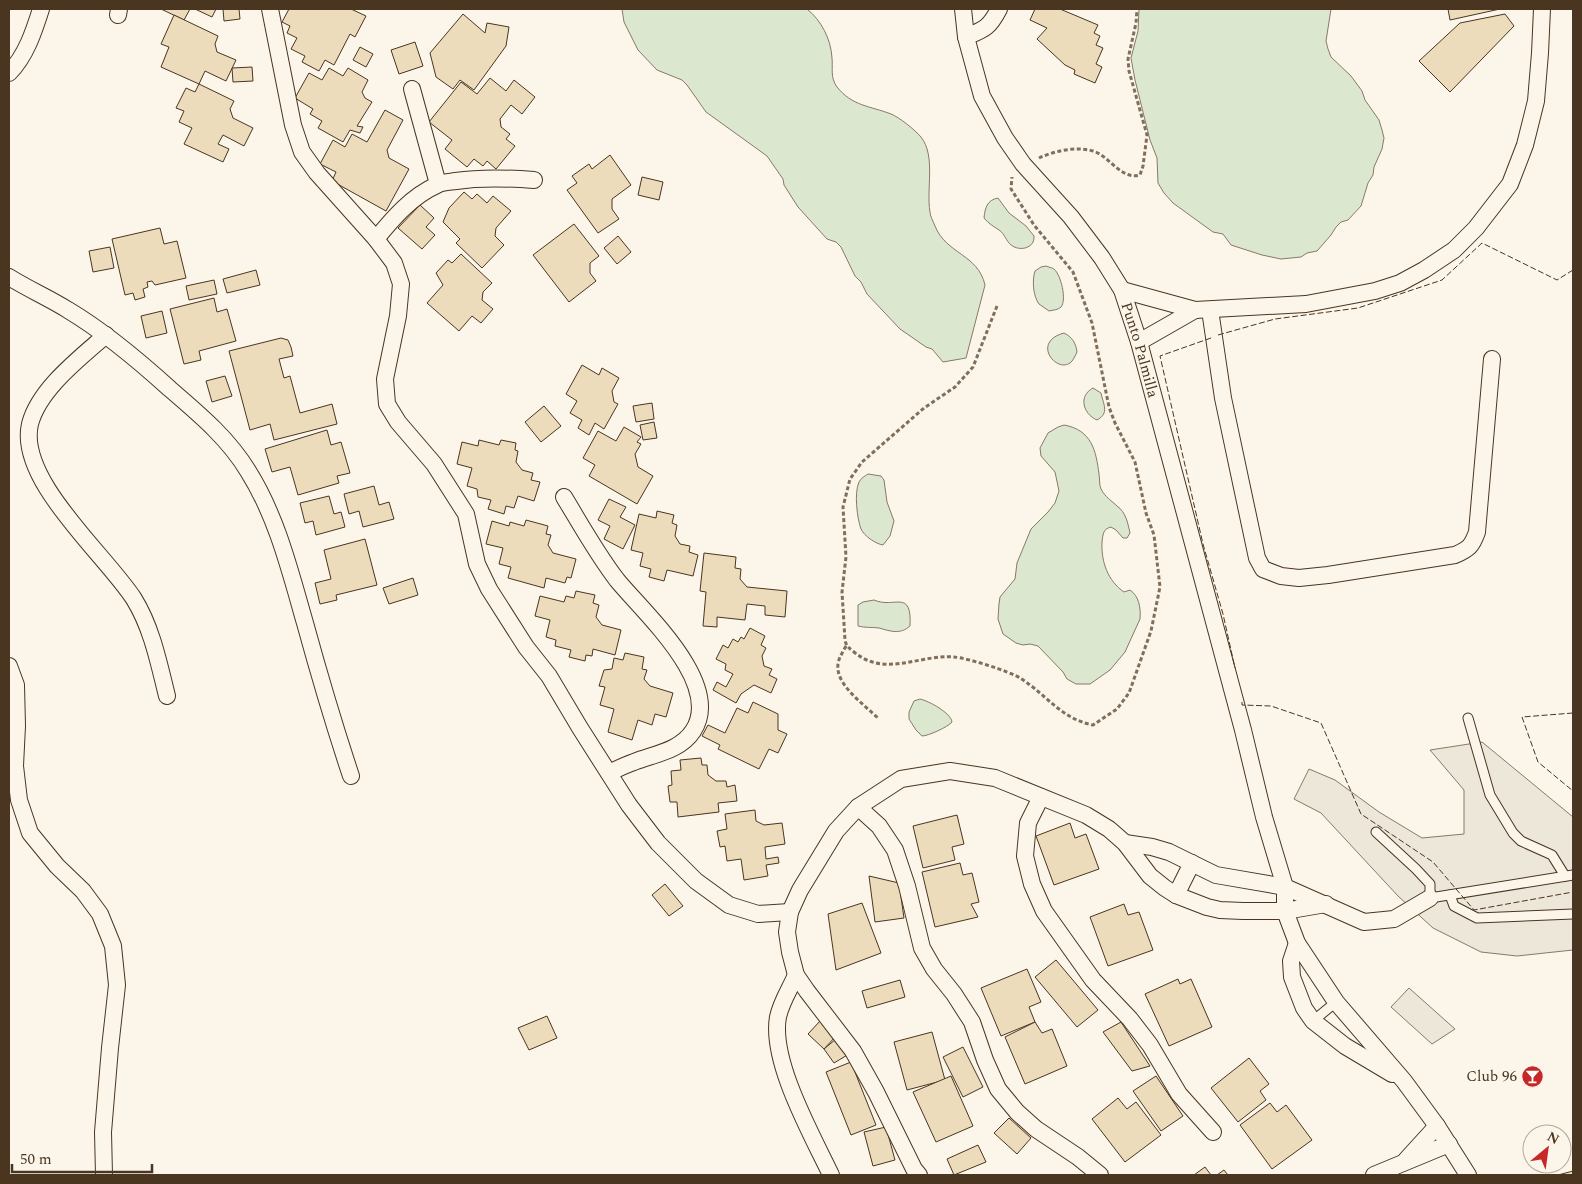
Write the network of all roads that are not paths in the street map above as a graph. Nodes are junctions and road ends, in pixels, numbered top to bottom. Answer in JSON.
{"nodes":[{"id":1,"x":40,"y":9,"type":"edge"},
{"id":2,"x":270,"y":9,"type":"edge"},
{"id":3,"x":963,"y":9,"type":"edge"},
{"id":4,"x":1000,"y":9,"type":"edge"},
{"id":5,"x":1542,"y":9,"type":"edge"},
{"id":6,"x":966,"y":37,"type":"junction"},
{"id":7,"x":9,"y":73,"type":"edge"},
{"id":8,"x":412,"y":89,"type":"dead end"},
{"id":9,"x":534,"y":180,"type":"dead end"},
{"id":10,"x":438,"y":184,"type":"junction"},
{"id":11,"x":376,"y":239,"type":"junction"},
{"id":12,"x":9,"y":277,"type":"edge"},
{"id":13,"x":1122,"y":290,"type":"junction"},
{"id":14,"x":1203,"y":310,"type":"junction"},
{"id":15,"x":106,"y":335,"type":"junction"},
{"id":16,"x":1139,"y":342,"type":"junction"},
{"id":17,"x":1492,"y":359,"type":"dead end"},
{"id":18,"x":564,"y":497,"type":"dead end"},
{"id":19,"x":9,"y":666,"type":"edge"},
{"id":20,"x":167,"y":696,"type":"dead end"},
{"id":21,"x":1468,"y":718,"type":"dead end"},
{"id":22,"x":610,"y":773,"type":"junction"},
{"id":23,"x":351,"y":776,"type":"dead end"},
{"id":24,"x":1041,"y":797,"type":"junction"},
{"id":25,"x":858,"y":807,"type":"junction"},
{"id":26,"x":1376,"y":832,"type":"dead end"},
{"id":27,"x":1125,"y":843,"type":"junction"},
{"id":28,"x":1192,"y":863,"type":"junction"},
{"id":29,"x":1569,"y":876,"type":"edge"},
{"id":30,"x":1285,"y":887,"type":"junction"},
{"id":31,"x":1176,"y":895,"type":"junction"},
{"id":32,"x":1450,"y":895,"type":"junction"},
{"id":33,"x":1430,"y":898,"type":"junction"},
{"id":34,"x":1326,"y":904,"type":"junction"},
{"id":35,"x":1285,"y":911,"type":"junction"},
{"id":36,"x":790,"y":912,"type":"junction"},
{"id":37,"x":1573,"y":914,"type":"edge"},
{"id":38,"x":1297,"y":942,"type":"junction"},
{"id":39,"x":796,"y":975,"type":"junction"},
{"id":40,"x":1336,"y":1002,"type":"junction"},
{"id":41,"x":1313,"y":1022,"type":"junction"},
{"id":42,"x":1404,"y":1081,"type":"junction"},
{"id":43,"x":1437,"y":1126,"type":"junction"},
{"id":44,"x":1214,"y":1132,"type":"dead end"},
{"id":45,"x":1450,"y":1144,"type":"junction"},
{"id":46,"x":1403,"y":1164,"type":"junction"},
{"id":47,"x":104,"y":1175,"type":"edge"},
{"id":48,"x":831,"y":1175,"type":"edge"},
{"id":49,"x":919,"y":1175,"type":"edge"},
{"id":50,"x":1100,"y":1175,"type":"edge"},
{"id":51,"x":1374,"y":1175,"type":"edge"},
{"id":52,"x":1468,"y":1175,"type":"edge"}],
"edges":[{"from":1,"to":7,"type":"street"},
{"from":2,"to":11,"type":"street"},
{"from":3,"to":6,"type":"street","name":"Punto Palmilla"},
{"from":4,"to":6,"type":"street"},
{"from":5,"to":14,"type":"street"},
{"from":6,"to":13,"type":"street","name":"Punto Palmilla"},
{"from":8,"to":10,"type":"street"},
{"from":9,"to":10,"type":"street"},
{"from":10,"to":11,"type":"street"},
{"from":11,"to":22,"type":"street"},
{"from":12,"to":15,"type":"street"},
{"from":13,"to":14,"type":"street"},
{"from":13,"to":16,"type":"street","name":"Punto Palmilla"},
{"from":14,"to":16,"type":"street"},
{"from":14,"to":17,"type":"street"},
{"from":15,"to":20,"type":"street"},
{"from":15,"to":23,"type":"street"},
{"from":16,"to":30,"type":"street","name":"Punto Palmilla"},
{"from":18,"to":22,"type":"street"},
{"from":19,"to":47,"type":"street"},
{"from":21,"to":29,"type":"lane"},
{"from":22,"to":36,"type":"street"},
{"from":24,"to":25,"type":"street"},
{"from":24,"to":27,"type":"street"},
{"from":24,"to":44,"type":"street"},
{"from":25,"to":36,"type":"street"},
{"from":25,"to":50,"type":"street"},
{"from":26,"to":33,"type":"lane"},
{"from":27,"to":28,"type":"street"},
{"from":27,"to":31,"type":"street"},
{"from":28,"to":30,"type":"street"},
{"from":28,"to":31,"type":"street"},
{"from":29,"to":32,"type":"lane"},
{"from":30,"to":34,"type":"street"},
{"from":30,"to":35,"type":"street","name":"Punto Palmilla"},
{"from":31,"to":35,"type":"street"},
{"from":32,"to":33,"type":"lane"},
{"from":32,"to":37,"type":"lane"},
{"from":33,"to":34,"type":"street"},
{"from":34,"to":35,"type":"street"},
{"from":35,"to":38,"type":"street"},
{"from":36,"to":39,"type":"street"},
{"from":38,"to":40,"type":"street"},
{"from":38,"to":41,"type":"street"},
{"from":39,"to":48,"type":"street"},
{"from":39,"to":49,"type":"street"},
{"from":40,"to":41,"type":"lane"},
{"from":40,"to":42,"type":"street"},
{"from":41,"to":42,"type":"street"},
{"from":42,"to":43,"type":"street"},
{"from":43,"to":45,"type":"street"},
{"from":43,"to":46,"type":"street"},
{"from":45,"to":46,"type":"street"},
{"from":45,"to":52,"type":"street"},
{"from":46,"to":51,"type":"street"}]}
